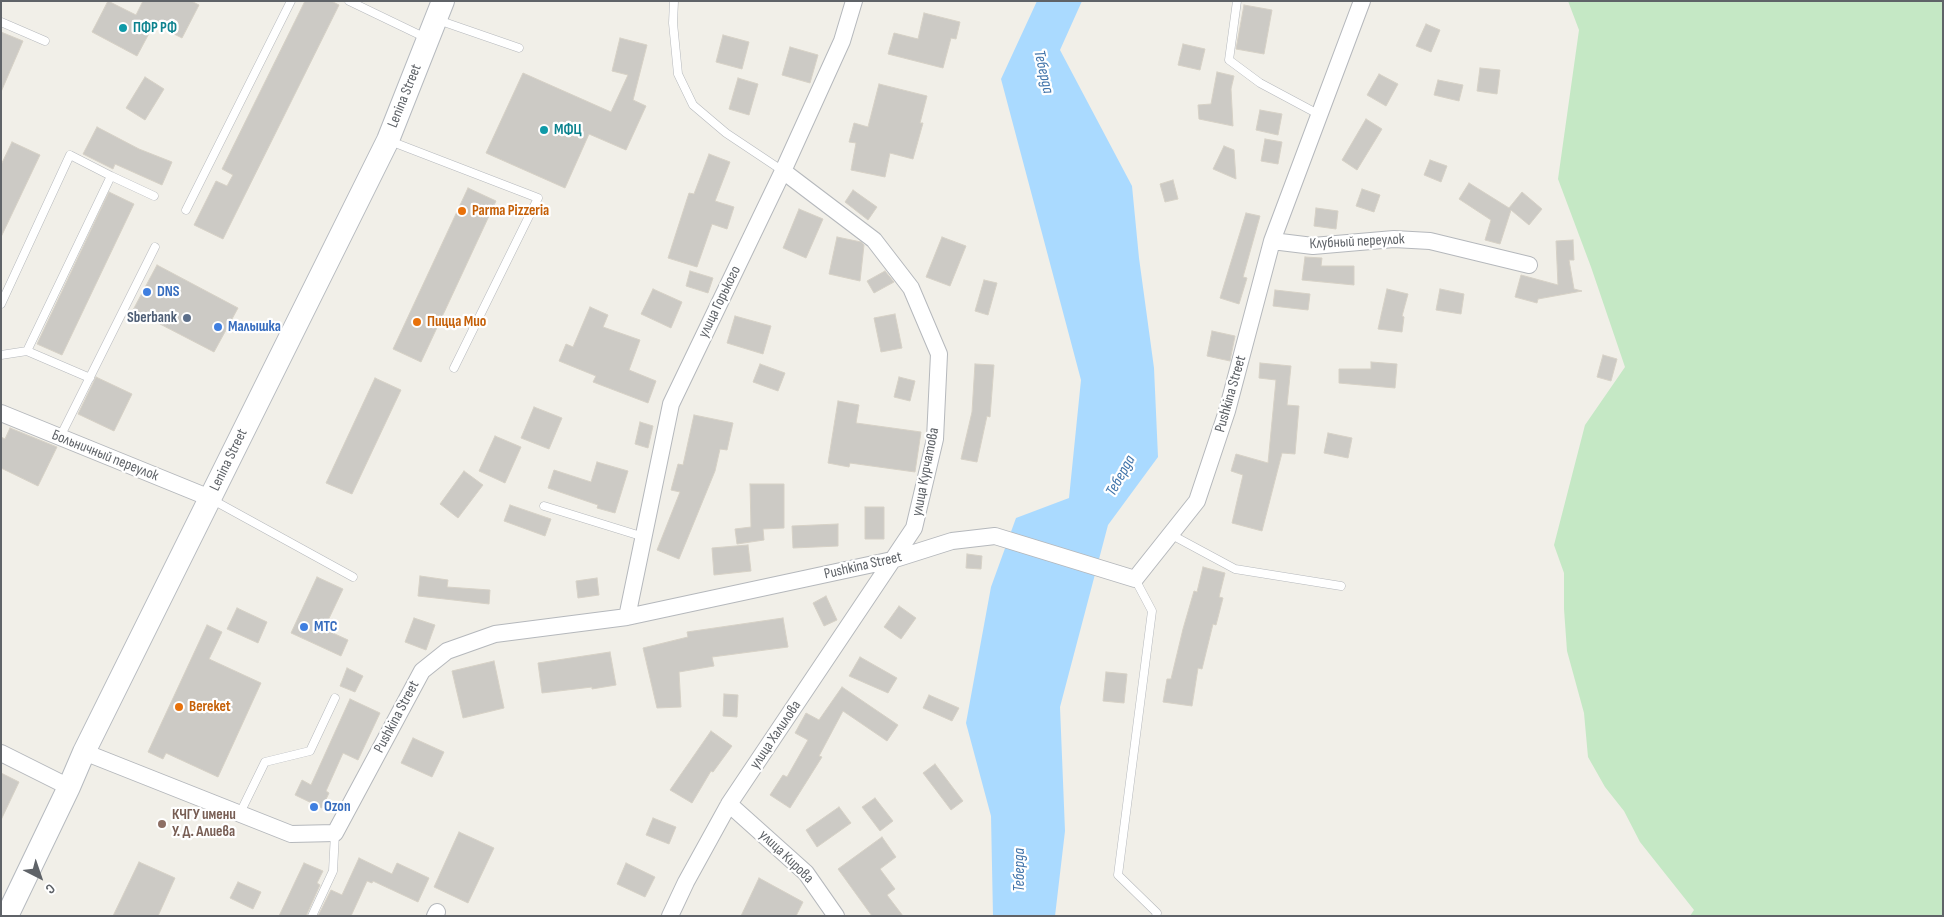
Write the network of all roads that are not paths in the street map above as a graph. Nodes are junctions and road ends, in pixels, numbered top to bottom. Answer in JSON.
{"nodes":[{"id":1,"x":291,"y":1,"type":"edge"},
{"id":2,"x":348,"y":1,"type":"edge"},
{"id":3,"x":674,"y":1,"type":"edge"},
{"id":4,"x":854,"y":1,"type":"edge"},
{"id":5,"x":1237,"y":1,"type":"edge"},
{"id":6,"x":1362,"y":1,"type":"edge"},
{"id":7,"x":436,"y":20,"type":"edge"},
{"id":8,"x":1,"y":22,"type":"edge"},
{"id":9,"x":45,"y":41,"type":"dead end"},
{"id":10,"x":520,"y":48,"type":"dead end"},
{"id":11,"x":1318,"y":114,"type":"junction"},
{"id":12,"x":388,"y":140,"type":"junction"},
{"id":13,"x":783,"y":171,"type":"junction"},
{"id":14,"x":110,"y":176,"type":"junction"},
{"id":15,"x":154,"y":196,"type":"dead end"},
{"id":16,"x":186,"y":210,"type":"dead end"},
{"id":17,"x":1272,"y":241,"type":"junction"},
{"id":18,"x":155,"y":246,"type":"dead end"},
{"id":19,"x":1529,"y":265,"type":"dead end"},
{"id":20,"x":1,"y":304,"type":"edge"},
{"id":21,"x":27,"y":351,"type":"junction"},
{"id":22,"x":1,"y":355,"type":"edge"},
{"id":23,"x":454,"y":368,"type":"dead end"},
{"id":24,"x":90,"y":378,"type":"junction"},
{"id":25,"x":1,"y":413,"type":"edge"},
{"id":26,"x":60,"y":437,"type":"junction"},
{"id":27,"x":210,"y":498,"type":"junction"},
{"id":28,"x":544,"y":506,"type":"dead end"},
{"id":29,"x":1170,"y":534,"type":"junction"},
{"id":30,"x":644,"y":537,"type":"junction"},
{"id":31,"x":892,"y":560,"type":"junction"},
{"id":32,"x":353,"y":578,"type":"dead end"},
{"id":33,"x":1136,"y":580,"type":"junction"},
{"id":34,"x":1341,"y":586,"type":"dead end"},
{"id":35,"x":627,"y":617,"type":"junction"},
{"id":36,"x":335,"y":698,"type":"dead end"},
{"id":37,"x":84,"y":752,"type":"junction"},
{"id":38,"x":1,"y":753,"type":"edge"},
{"id":39,"x":70,"y":786,"type":"junction"},
{"id":40,"x":729,"y":804,"type":"junction"},
{"id":41,"x":240,"y":813,"type":"junction"},
{"id":42,"x":335,"y":833,"type":"junction"},
{"id":43,"x":7,"y":916,"type":"edge"},
{"id":44,"x":312,"y":916,"type":"edge"},
{"id":45,"x":670,"y":916,"type":"edge"},
{"id":46,"x":836,"y":916,"type":"edge"},
{"id":47,"x":1156,"y":916,"type":"edge"}],
"edges":[{"from":1,"to":16,"type":"lane"},
{"from":2,"to":7,"type":"lane"},
{"from":3,"to":13,"type":"lane"},
{"from":4,"to":13,"type":"street","name":"улица Горького"},
{"from":5,"to":11,"type":"lane"},
{"from":6,"to":11,"type":"street","name":"Pushkina Street"},
{"from":7,"to":10,"type":"lane"},
{"from":7,"to":12,"type":"main road","name":"Lenina Street"},
{"from":8,"to":9,"type":"lane"},
{"from":11,"to":17,"type":"street","name":"Pushkina Street"},
{"from":12,"to":23,"type":"lane"},
{"from":12,"to":27,"type":"main road","name":"Lenina Street"},
{"from":13,"to":30,"type":"street","name":"улица Горького"},
{"from":13,"to":31,"type":"street","name":"улица Курчатова"},
{"from":14,"to":15,"type":"lane"},
{"from":14,"to":20,"type":"lane"},
{"from":14,"to":21,"type":"lane"},
{"from":17,"to":19,"type":"street","name":"Клубный переулок"},
{"from":17,"to":29,"type":"street","name":"Pushkina Street"},
{"from":18,"to":24,"type":"lane"},
{"from":21,"to":22,"type":"lane"},
{"from":21,"to":24,"type":"lane"},
{"from":24,"to":26,"type":"lane"},
{"from":25,"to":26,"type":"street","name":"Больничный переулок"},
{"from":26,"to":27,"type":"street","name":"Больничный переулок"},
{"from":27,"to":32,"type":"lane"},
{"from":27,"to":37,"type":"main road","name":"Lenina Street"},
{"from":28,"to":30,"type":"lane"},
{"from":29,"to":33,"type":"street","name":"Pushkina Street"},
{"from":29,"to":34,"type":"lane"},
{"from":30,"to":35,"type":"street","name":"улица Горького"},
{"from":31,"to":33,"type":"street","name":"Pushkina Street"},
{"from":31,"to":35,"type":"street","name":"Pushkina Street"},
{"from":31,"to":40,"type":"street","name":"улица Халилова"},
{"from":33,"to":47,"type":"lane"},
{"from":35,"to":42,"type":"street","name":"Pushkina Street"},
{"from":36,"to":41,"type":"lane"},
{"from":37,"to":39,"type":"main road","name":"Lenina Street"},
{"from":37,"to":41,"type":"street"},
{"from":38,"to":39,"type":"street"},
{"from":39,"to":43,"type":"main road","name":"Lenina Street"},
{"from":40,"to":45,"type":"street","name":"улица Халилова"},
{"from":40,"to":46,"type":"street","name":"улица Кирова"},
{"from":41,"to":42,"type":"street"},
{"from":42,"to":44,"type":"lane"}]}
